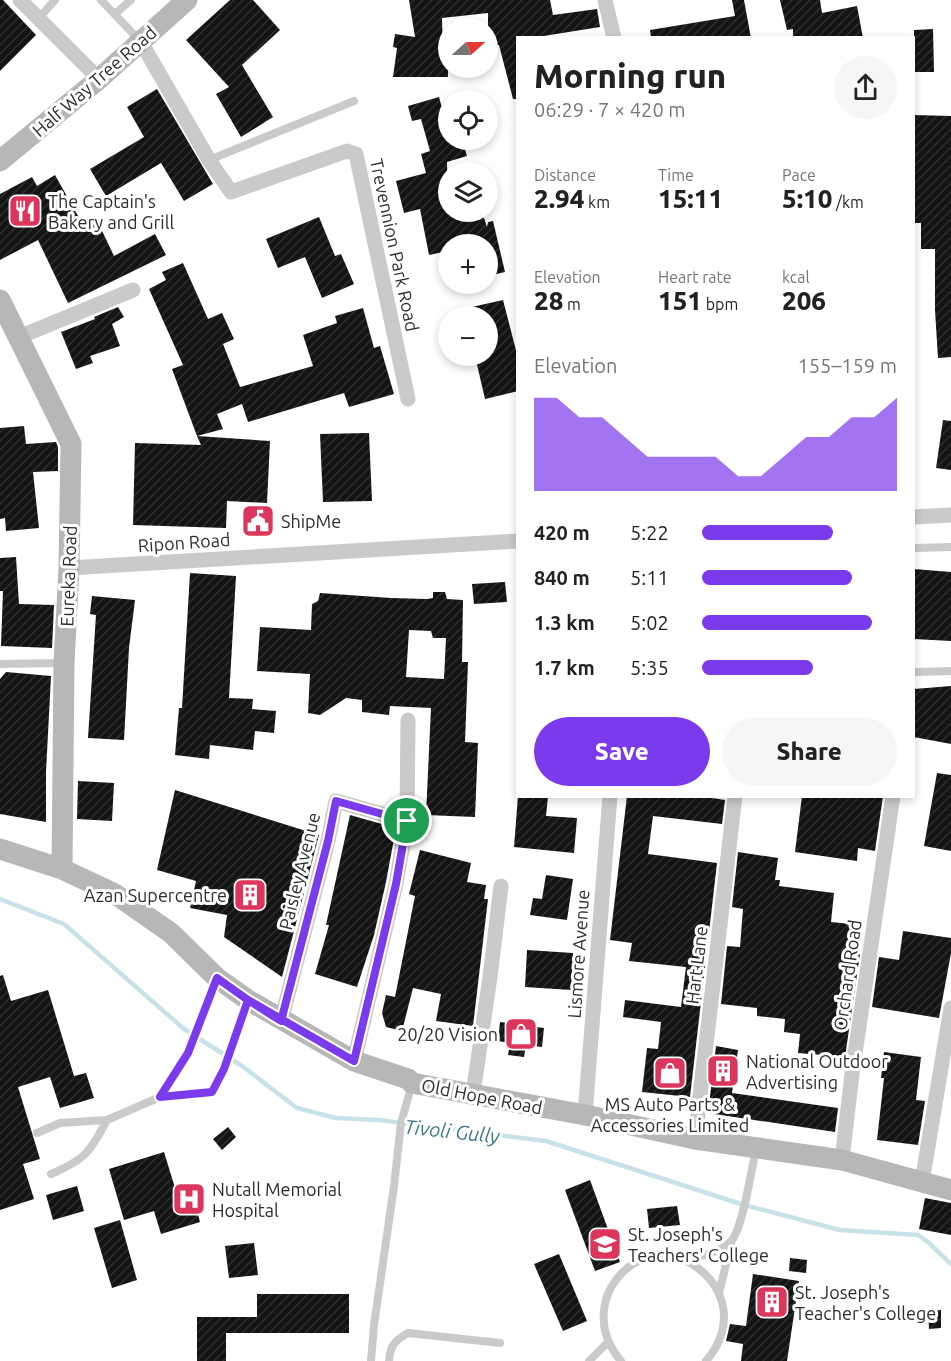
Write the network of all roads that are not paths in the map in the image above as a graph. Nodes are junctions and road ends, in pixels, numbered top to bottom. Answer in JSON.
{"nodes":[{"id":1,"x":20,"y":0,"type":"edge"},
{"id":2,"x":55,"y":0,"type":"edge"},
{"id":3,"x":101,"y":0,"type":"edge"},
{"id":4,"x":131,"y":0,"type":"edge"},
{"id":5,"x":187,"y":0,"type":"edge"},
{"id":6,"x":605,"y":0,"type":"edge"},
{"id":7,"x":115,"y":14,"type":"junction"},
{"id":8,"x":39,"y":18,"type":"junction"},
{"id":9,"x":614,"y":36,"type":"edge"},
{"id":10,"x":141,"y":42,"type":"junction"},
{"id":11,"x":99,"y":79,"type":"junction"},
{"id":12,"x":354,"y":101,"type":"dead end"},
{"id":13,"x":209,"y":160,"type":"junction"},
{"id":14,"x":0,"y":161,"type":"edge"},
{"id":15,"x":133,"y":290,"type":"dead end"},
{"id":16,"x":0,"y":300,"type":"edge"},
{"id":17,"x":19,"y":337,"type":"junction"},
{"id":18,"x":408,"y":399,"type":"dead end"},
{"id":19,"x":951,"y":515,"type":"edge"},
{"id":20,"x":915,"y":517,"type":"edge"},
{"id":21,"x":516,"y":541,"type":"edge"},
{"id":22,"x":951,"y":548,"type":"edge"},
{"id":23,"x":915,"y":549,"type":"edge"},
{"id":24,"x":69,"y":568,"type":"junction"},
{"id":25,"x":64,"y":663,"type":"junction"},
{"id":26,"x":0,"y":664,"type":"edge"},
{"id":27,"x":951,"y":671,"type":"edge"},
{"id":28,"x":915,"y":672,"type":"edge"},
{"id":29,"x":408,"y":720,"type":"dead end"},
{"id":30,"x":610,"y":798,"type":"edge"},
{"id":31,"x":735,"y":798,"type":"edge"},
{"id":32,"x":893,"y":798,"type":"edge"},
{"id":33,"x":407,"y":821,"type":"junction"},
{"id":34,"x":0,"y":849,"type":"edge"},
{"id":35,"x":62,"y":869,"type":"junction"},
{"id":36,"x":501,"y":885,"type":"dead end"},
{"id":37,"x":217,"y":978,"type":"junction"},
{"id":38,"x":248,"y":1000,"type":"junction"},
{"id":39,"x":951,"y":1008,"type":"edge"},
{"id":40,"x":281,"y":1021,"type":"junction"},
{"id":41,"x":354,"y":1061,"type":"junction"},
{"id":42,"x":412,"y":1083,"type":"junction"},
{"id":43,"x":473,"y":1094,"type":"junction"},
{"id":44,"x":160,"y":1097,"type":"junction"},
{"id":45,"x":585,"y":1115,"type":"junction"},
{"id":46,"x":107,"y":1120,"type":"junction"},
{"id":47,"x":37,"y":1133,"type":"dead end"},
{"id":48,"x":695,"y":1139,"type":"junction"},
{"id":49,"x":756,"y":1147,"type":"junction"},
{"id":50,"x":842,"y":1160,"type":"junction"},
{"id":51,"x":51,"y":1174,"type":"dead end"},
{"id":52,"x":922,"y":1182,"type":"junction"},
{"id":53,"x":951,"y":1190,"type":"edge"},
{"id":54,"x":732,"y":1240,"type":"junction"},
{"id":55,"x":685,"y":1260,"type":"junction"},
{"id":56,"x":719,"y":1293,"type":"junction"},
{"id":57,"x":608,"y":1342,"type":"junction"},
{"id":58,"x":500,"y":1343,"type":"dead end"},
{"id":59,"x":371,"y":1361,"type":"edge"},
{"id":60,"x":389,"y":1361,"type":"edge"},
{"id":61,"x":589,"y":1361,"type":"edge"},
{"id":62,"x":621,"y":1361,"type":"edge"},
{"id":63,"x":706,"y":1361,"type":"edge"}],
"edges":[{"from":1,"to":8,"type":"street"},
{"from":2,"to":8,"type":"lane"},
{"from":3,"to":7,"type":"lane"},
{"from":4,"to":7,"type":"lane"},
{"from":5,"to":10,"type":"main road","name":"Half Way Tree Road"},
{"from":6,"to":9,"type":"street"},
{"from":7,"to":10,"type":"lane"},
{"from":8,"to":11,"type":"street"},
{"from":10,"to":11,"type":"main road","name":"Half Way Tree Road"},
{"from":10,"to":13,"type":"street","name":"Trevennion Park Road"},
{"from":11,"to":14,"type":"main road","name":"Half Way Tree Road"},
{"from":12,"to":13,"type":"lane"},
{"from":13,"to":18,"type":"street","name":"Trevennion Park Road"},
{"from":15,"to":17,"type":"street"},
{"from":16,"to":17,"type":"main road","name":"Eureka Road"},
{"from":17,"to":24,"type":"main road","name":"Eureka Road"},
{"from":19,"to":20,"type":"street"},
{"from":21,"to":24,"type":"street","name":"Ripon Road"},
{"from":22,"to":23,"type":"lane"},
{"from":24,"to":25,"type":"main road","name":"Eureka Road"},
{"from":25,"to":26,"type":"lane"},
{"from":25,"to":35,"type":"main road","name":"Eureka Road"},
{"from":27,"to":28,"type":"lane"},
{"from":29,"to":33,"type":"street"},
{"from":30,"to":45,"type":"street","name":"Lismore Avenue"},
{"from":31,"to":48,"type":"street","name":"Hart Lane"},
{"from":32,"to":50,"type":"street","name":"Orchard Road"},
{"from":33,"to":40,"type":"street","name":"Paisley Avenue"},
{"from":33,"to":41,"type":"street"},
{"from":34,"to":35,"type":"main road","name":"Old Hope Road"},
{"from":35,"to":37,"type":"main road","name":"Old Hope Road"},
{"from":36,"to":43,"type":"street"},
{"from":37,"to":38,"type":"main road","name":"Old Hope Road"},
{"from":37,"to":44,"type":"lane"},
{"from":38,"to":40,"type":"main road","name":"Old Hope Road"},
{"from":38,"to":44,"type":"lane"},
{"from":39,"to":52,"type":"street"},
{"from":40,"to":41,"type":"main road","name":"Old Hope Road"},
{"from":41,"to":42,"type":"main road","name":"Old Hope Road"},
{"from":42,"to":43,"type":"main road","name":"Old Hope Road"},
{"from":42,"to":59,"type":"lane"},
{"from":43,"to":45,"type":"main road","name":"Old Hope Road"},
{"from":44,"to":46,"type":"lane"},
{"from":45,"to":48,"type":"main road","name":"Old Hope Road"},
{"from":46,"to":47,"type":"lane"},
{"from":46,"to":51,"type":"lane"},
{"from":48,"to":49,"type":"main road","name":"Old Hope Road"},
{"from":49,"to":50,"type":"main road","name":"Old Hope Road"},
{"from":49,"to":54,"type":"lane"},
{"from":50,"to":52,"type":"main road","name":"Old Hope Road"},
{"from":52,"to":53,"type":"main road","name":"Old Hope Road"},
{"from":54,"to":55,"type":"lane"},
{"from":54,"to":56,"type":"lane"},
{"from":55,"to":56,"type":"lane"},
{"from":55,"to":57,"type":"lane"},
{"from":56,"to":63,"type":"lane"},
{"from":57,"to":61,"type":"lane"},
{"from":57,"to":62,"type":"lane"},
{"from":58,"to":60,"type":"lane"}]}
